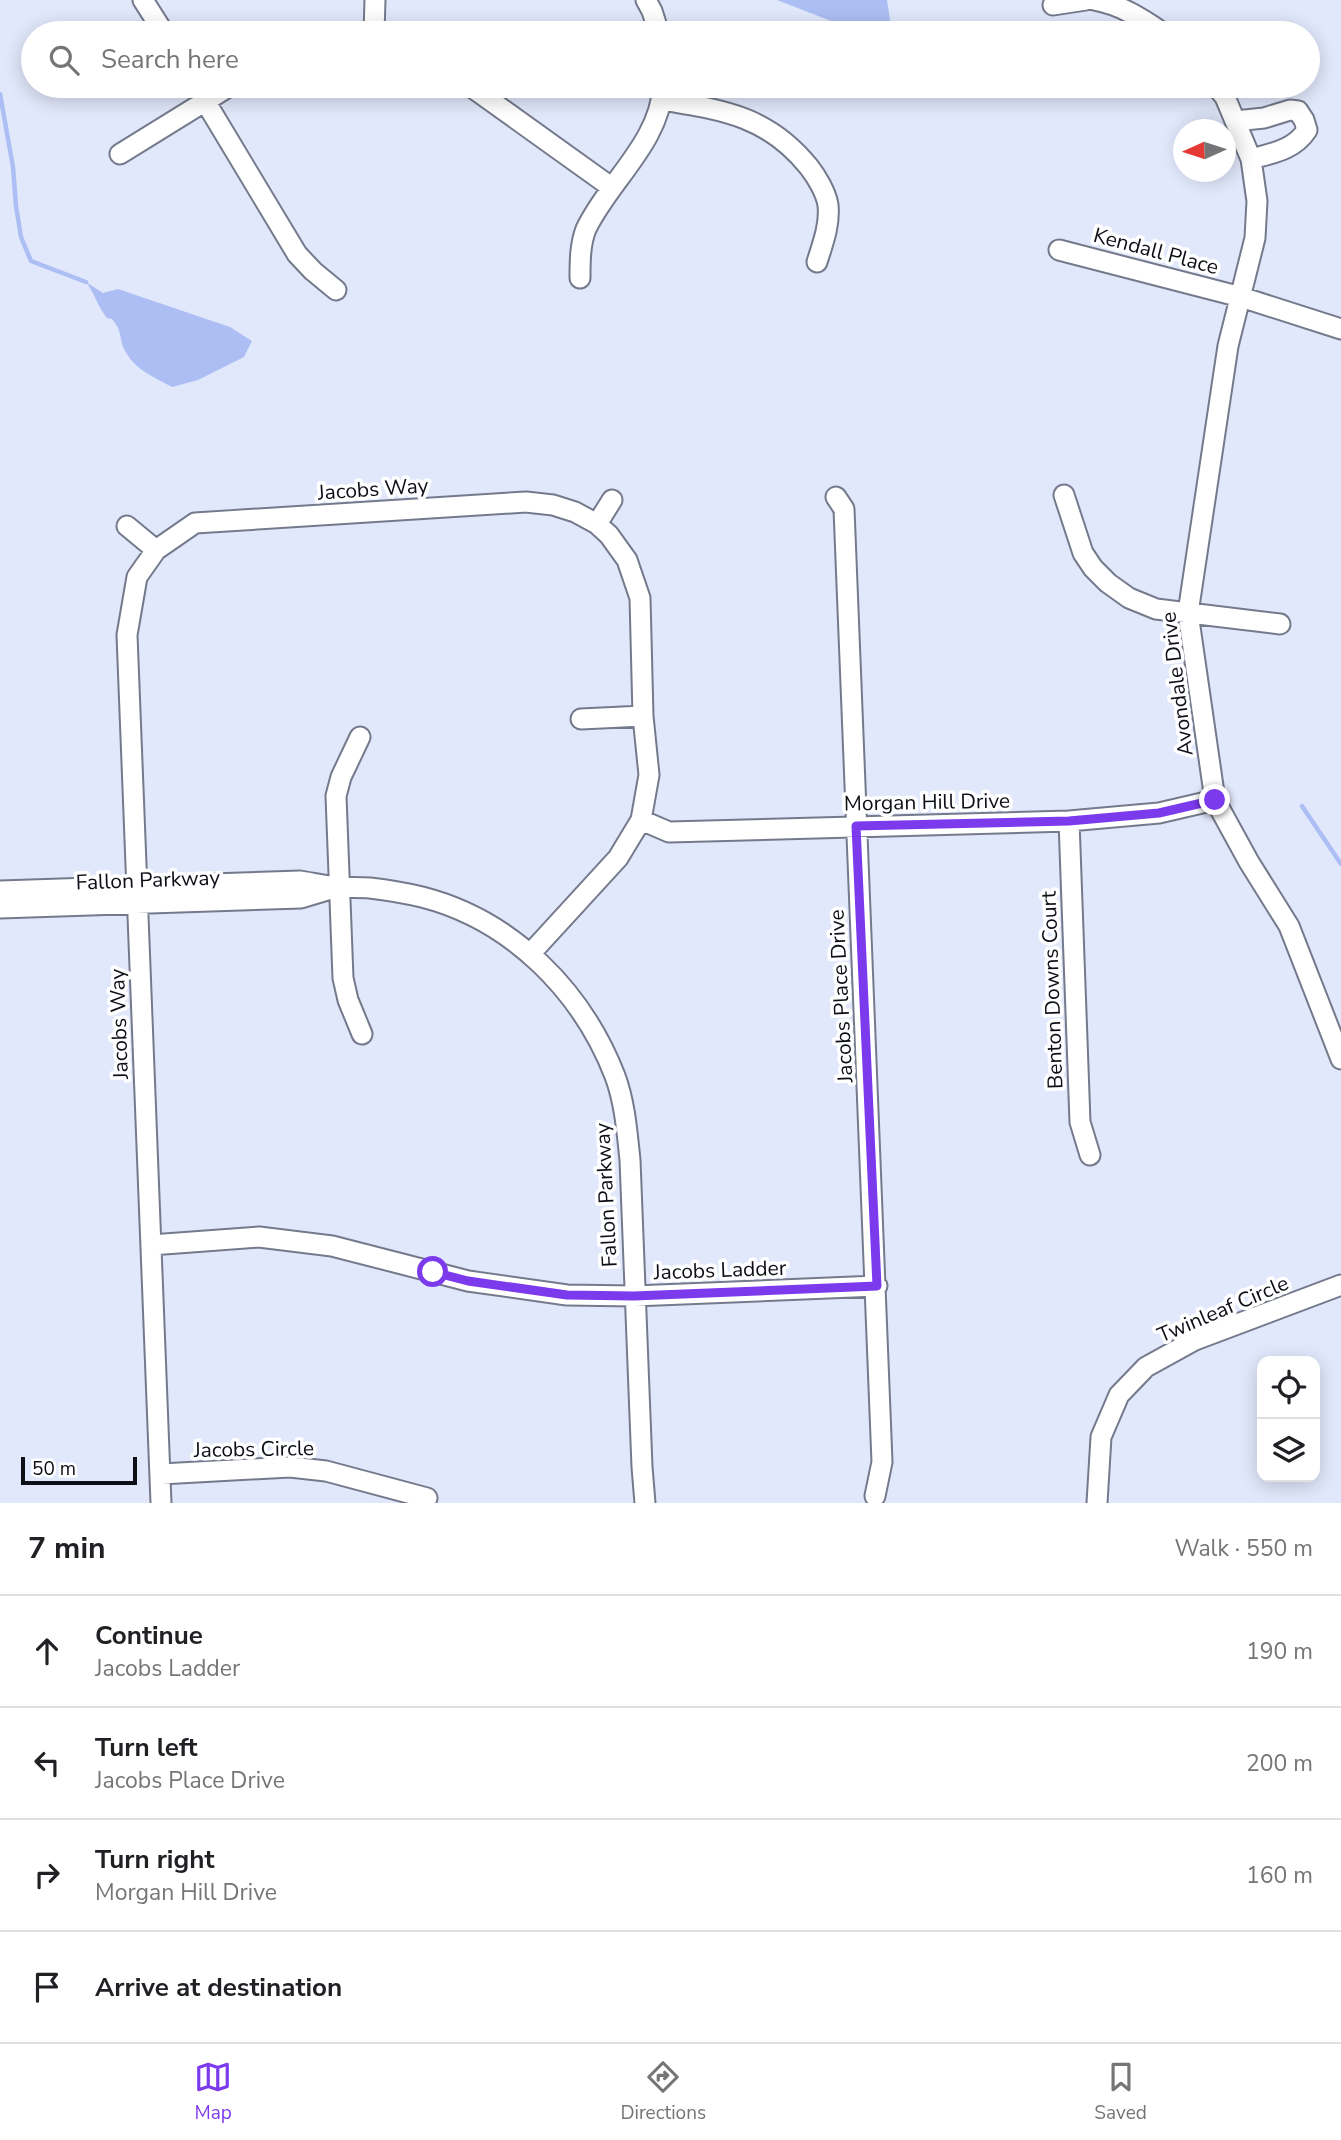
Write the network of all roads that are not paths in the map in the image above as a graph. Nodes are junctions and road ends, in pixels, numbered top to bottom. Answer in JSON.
{"nodes":[{"id":1,"x":143,"y":0,"type":"edge"},
{"id":2,"x":375,"y":0,"type":"edge"},
{"id":3,"x":646,"y":0,"type":"edge"},
{"id":4,"x":1086,"y":0,"type":"edge"},
{"id":5,"x":1094,"y":0,"type":"edge"},
{"id":6,"x":1053,"y":5,"type":"dead end"},
{"id":7,"x":156,"y":21,"type":"edge"},
{"id":8,"x":374,"y":21,"type":"edge"},
{"id":9,"x":656,"y":21,"type":"edge"},
{"id":10,"x":1145,"y":21,"type":"edge"},
{"id":11,"x":193,"y":98,"type":"edge"},
{"id":12,"x":203,"y":98,"type":"edge"},
{"id":13,"x":487,"y":98,"type":"edge"},
{"id":14,"x":662,"y":98,"type":"edge"},
{"id":15,"x":678,"y":98,"type":"edge"},
{"id":16,"x":1225,"y":98,"type":"edge"},
{"id":17,"x":1234,"y":119,"type":"edge"},
{"id":18,"x":1236,"y":121,"type":"edge"},
{"id":19,"x":1236,"y":123,"type":"edge"},
{"id":20,"x":120,"y":154,"type":"dead end"},
{"id":21,"x":1251,"y":159,"type":"junction"},
{"id":22,"x":611,"y":187,"type":"junction"},
{"id":23,"x":1059,"y":250,"type":"dead end"},
{"id":24,"x":817,"y":262,"type":"dead end"},
{"id":25,"x":580,"y":278,"type":"dead end"},
{"id":26,"x":336,"y":290,"type":"dead end"},
{"id":27,"x":1241,"y":297,"type":"junction"},
{"id":28,"x":1341,"y":329,"type":"edge"},
{"id":29,"x":1064,"y":495,"type":"dead end"},
{"id":30,"x":836,"y":497,"type":"dead end"},
{"id":31,"x":611,"y":500,"type":"dead end"},
{"id":32,"x":597,"y":524,"type":"junction"},
{"id":33,"x":127,"y":526,"type":"dead end"},
{"id":34,"x":156,"y":550,"type":"junction"},
{"id":35,"x":1188,"y":612,"type":"junction"},
{"id":36,"x":1280,"y":624,"type":"dead end"},
{"id":37,"x":643,"y":716,"type":"junction"},
{"id":38,"x":581,"y":719,"type":"dead end"},
{"id":39,"x":360,"y":737,"type":"dead end"},
{"id":40,"x":1215,"y":800,"type":"junction"},
{"id":41,"x":641,"y":820,"type":"junction"},
{"id":42,"x":1069,"y":821,"type":"junction"},
{"id":43,"x":856,"y":826,"type":"junction"},
{"id":44,"x":339,"y":887,"type":"junction"},
{"id":45,"x":0,"y":891,"type":"edge"},
{"id":46,"x":136,"y":895,"type":"junction"},
{"id":47,"x":0,"y":908,"type":"edge"},
{"id":48,"x":530,"y":954,"type":"junction"},
{"id":49,"x":362,"y":1034,"type":"dead end"},
{"id":50,"x":1341,"y":1059,"type":"edge"},
{"id":51,"x":1090,"y":1155,"type":"dead end"},
{"id":52,"x":151,"y":1245,"type":"junction"},
{"id":53,"x":1341,"y":1285,"type":"edge"},
{"id":54,"x":877,"y":1286,"type":"junction"},
{"id":55,"x":634,"y":1296,"type":"junction"},
{"id":56,"x":161,"y":1474,"type":"junction"},
{"id":57,"x":875,"y":1496,"type":"dead end"},
{"id":58,"x":427,"y":1498,"type":"dead end"},
{"id":59,"x":161,"y":1503,"type":"edge"},
{"id":60,"x":645,"y":1503,"type":"edge"},
{"id":61,"x":1097,"y":1503,"type":"edge"}],
"edges":[{"from":1,"to":7,"type":"street"},
{"from":2,"to":8,"type":"street"},
{"from":3,"to":9,"type":"street"},
{"from":4,"to":6,"type":"street"},
{"from":5,"to":10,"type":"street"},
{"from":11,"to":20,"type":"street"},
{"from":12,"to":26,"type":"street"},
{"from":13,"to":22,"type":"street"},
{"from":14,"to":22,"type":"street"},
{"from":15,"to":24,"type":"street"},
{"from":16,"to":17,"type":"street","name":"Avondale Drive"},
{"from":18,"to":21,"type":"street"},
{"from":19,"to":21,"type":"street","name":"Avondale Drive"},
{"from":21,"to":27,"type":"street","name":"Avondale Drive"},
{"from":22,"to":25,"type":"street"},
{"from":23,"to":27,"type":"street","name":"Kendall Place"},
{"from":27,"to":28,"type":"street"},
{"from":27,"to":35,"type":"street","name":"Avondale Drive"},
{"from":29,"to":35,"type":"street"},
{"from":30,"to":43,"type":"street","name":"Jacobs Place Drive"},
{"from":31,"to":32,"type":"street"},
{"from":32,"to":34,"type":"street","name":"Jacobs Way"},
{"from":32,"to":37,"type":"street","name":"Jacobs Way"},
{"from":33,"to":34,"type":"street"},
{"from":34,"to":46,"type":"street","name":"Jacobs Way"},
{"from":35,"to":36,"type":"street"},
{"from":35,"to":40,"type":"street","name":"Avondale Drive"},
{"from":37,"to":38,"type":"street"},
{"from":37,"to":41,"type":"street","name":"Jacobs Way"},
{"from":39,"to":44,"type":"street"},
{"from":40,"to":42,"type":"street","name":"Morgan Hill Drive"},
{"from":40,"to":50,"type":"street","name":"Avondale Drive"},
{"from":41,"to":43,"type":"street","name":"Morgan Hill Drive"},
{"from":41,"to":48,"type":"street","name":"Jacobs Way"},
{"from":42,"to":43,"type":"street","name":"Morgan Hill Drive"},
{"from":42,"to":51,"type":"street","name":"Benton Downs Court"},
{"from":43,"to":54,"type":"street","name":"Jacobs Place Drive"},
{"from":44,"to":46,"type":"street","name":"Fallon Parkway"},
{"from":44,"to":48,"type":"street","name":"Fallon Parkway"},
{"from":44,"to":49,"type":"street"},
{"from":45,"to":46,"type":"street","name":"Fallon Parkway"},
{"from":46,"to":47,"type":"street","name":"Fallon Parkway"},
{"from":46,"to":52,"type":"street","name":"Jacobs Way"},
{"from":48,"to":55,"type":"street","name":"Fallon Parkway"},
{"from":52,"to":55,"type":"street","name":"Jacobs Ladder"},
{"from":52,"to":56,"type":"street","name":"Jacobs Way"},
{"from":53,"to":61,"type":"street","name":"Twinleaf Circle"},
{"from":54,"to":55,"type":"street","name":"Jacobs Ladder"},
{"from":54,"to":57,"type":"street","name":"Jacobs Place Drive"},
{"from":55,"to":60,"type":"street","name":"Fallon Parkway"},
{"from":56,"to":58,"type":"street","name":"Jacobs Circle"},
{"from":56,"to":59,"type":"street","name":"Jacobs Way"}]}
